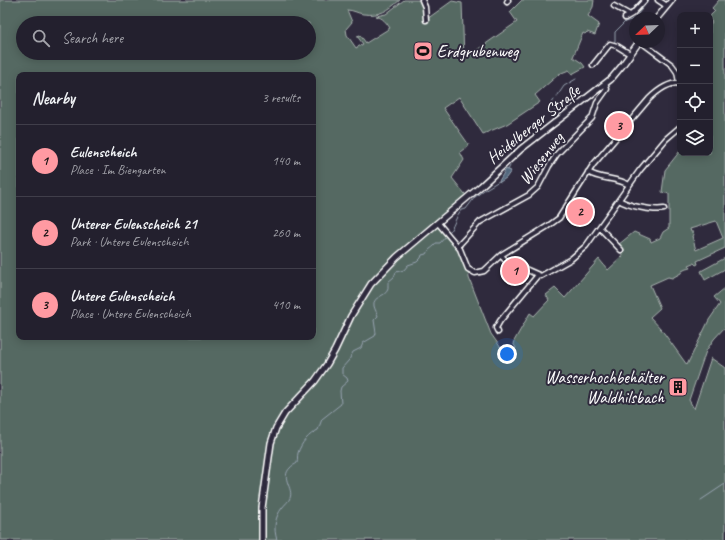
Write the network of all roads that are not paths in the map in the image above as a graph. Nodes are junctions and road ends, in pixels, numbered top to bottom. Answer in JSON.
{"nodes":[{"id":1,"x":422,"y":0,"type":"edge"},
{"id":2,"x":645,"y":0,"type":"edge"},
{"id":3,"x":658,"y":0,"type":"edge"},
{"id":4,"x":672,"y":0,"type":"edge"},
{"id":5,"x":614,"y":6,"type":"dead end"},
{"id":6,"x":667,"y":6,"type":"junction"},
{"id":7,"x":633,"y":12,"type":"edge"},
{"id":8,"x":662,"y":12,"type":"edge"},
{"id":9,"x":629,"y":14,"type":"edge"},
{"id":10,"x":629,"y":16,"type":"edge"},
{"id":11,"x":625,"y":18,"type":"dead end"},
{"id":12,"x":426,"y":20,"type":"dead end"},
{"id":13,"x":635,"y":48,"type":"edge"},
{"id":14,"x":648,"y":48,"type":"edge"},
{"id":15,"x":630,"y":54,"type":"junction"},
{"id":16,"x":593,"y":64,"type":"dead end"},
{"id":17,"x":605,"y":84,"type":"junction"},
{"id":18,"x":680,"y":84,"type":"edge"},
{"id":19,"x":677,"y":85,"type":"edge"},
{"id":20,"x":677,"y":129,"type":"edge"},
{"id":21,"x":588,"y":172,"type":"junction"},
{"id":22,"x":629,"y":185,"type":"junction"},
{"id":23,"x":619,"y":200,"type":"junction"},
{"id":24,"x":664,"y":209,"type":"dead end"},
{"id":25,"x":438,"y":223,"type":"junction"},
{"id":26,"x":600,"y":228,"type":"junction"},
{"id":27,"x":458,"y":246,"type":"junction"},
{"id":28,"x":621,"y":250,"type":"dead end"},
{"id":29,"x":500,"y":255,"type":"junction"},
{"id":30,"x":538,"y":275,"type":"junction"},
{"id":31,"x":498,"y":332,"type":"dead end"},
{"id":32,"x":262,"y":540,"type":"edge"}],
"edges":[{"from":1,"to":12,"type":"street"},
{"from":2,"to":7,"type":"street"},
{"from":3,"to":6,"type":"street"},
{"from":4,"to":6,"type":"street"},
{"from":5,"to":9,"type":"street"},
{"from":6,"to":8,"type":"street"},
{"from":10,"to":11,"type":"street"},
{"from":13,"to":15,"type":"street","name":"Heidelberger Straße"},
{"from":14,"to":18,"type":"street"},
{"from":15,"to":16,"type":"street"},
{"from":15,"to":17,"type":"street","name":"Heidelberger Straße"},
{"from":17,"to":25,"type":"street","name":"Heidelberger Straße"},
{"from":17,"to":27,"type":"street","name":"Wiesenweg"},
{"from":19,"to":21,"type":"street"},
{"from":20,"to":22,"type":"street"},
{"from":21,"to":22,"type":"street"},
{"from":21,"to":29,"type":"street"},
{"from":22,"to":23,"type":"street"},
{"from":23,"to":24,"type":"street"},
{"from":23,"to":26,"type":"street"},
{"from":25,"to":27,"type":"street"},
{"from":25,"to":32,"type":"street","name":"Heidelberger Straße"},
{"from":26,"to":28,"type":"street"},
{"from":26,"to":30,"type":"street"},
{"from":27,"to":29,"type":"street"},
{"from":29,"to":30,"type":"street"},
{"from":30,"to":31,"type":"street"}]}
